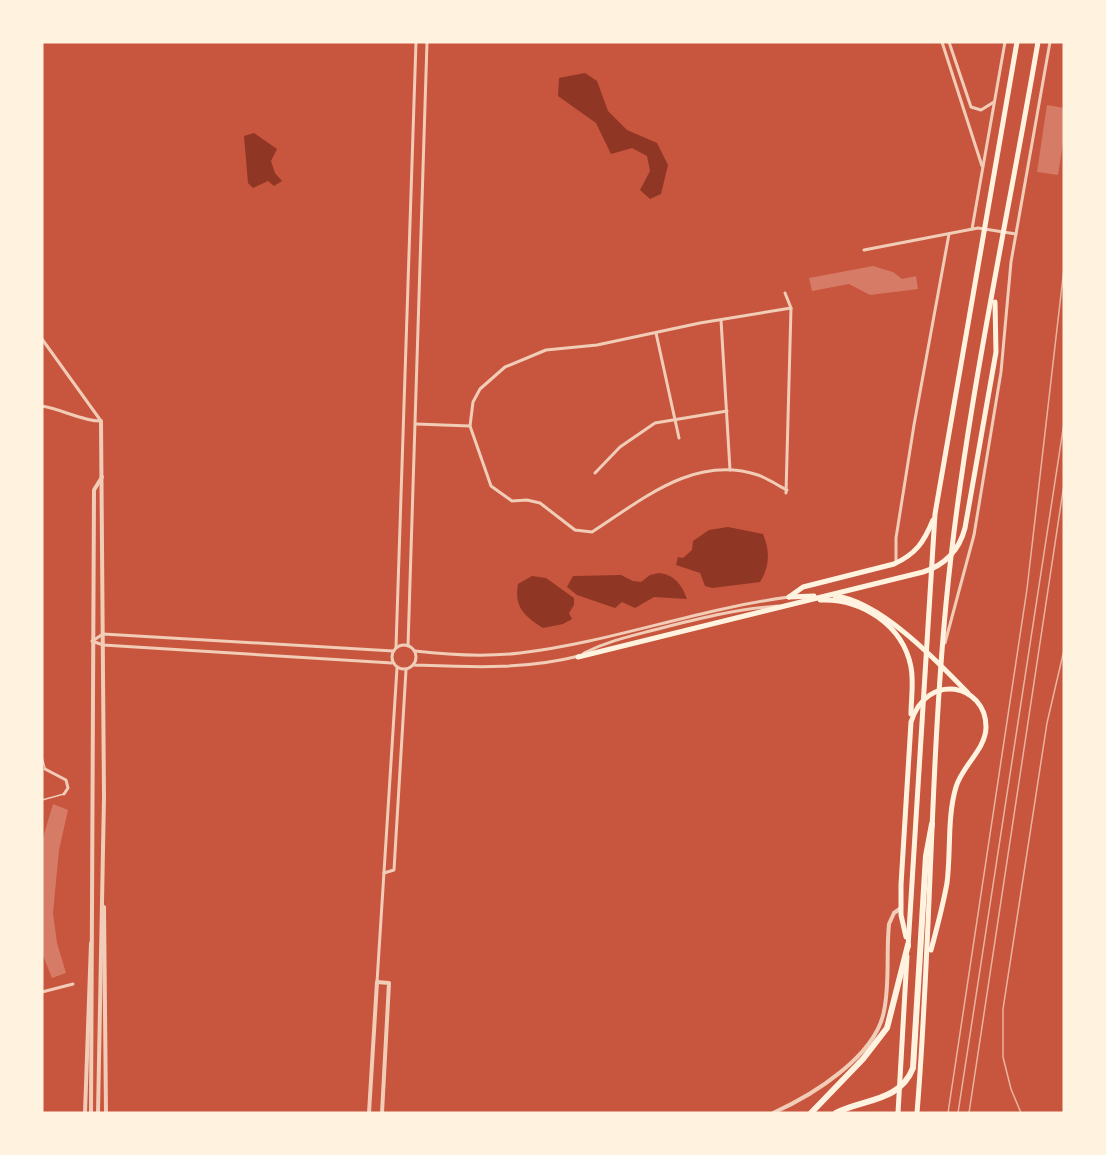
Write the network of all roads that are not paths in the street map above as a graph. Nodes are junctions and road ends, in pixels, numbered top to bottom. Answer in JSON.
{"nodes":[{"id":1,"x":416,"y":42,"type":"edge"},
{"id":2,"x":942,"y":42,"type":"edge"},
{"id":3,"x":949,"y":42,"type":"edge"},
{"id":4,"x":1005,"y":42,"type":"edge"},
{"id":5,"x":1017,"y":42,"type":"edge"},
{"id":6,"x":1038,"y":42,"type":"edge"},
{"id":7,"x":1050,"y":42,"type":"edge"},
{"id":8,"x":428,"y":43,"type":"edge"},
{"id":9,"x":994,"y":102,"type":"junction"},
{"id":10,"x":982,"y":168,"type":"junction"},
{"id":11,"x":972,"y":229,"type":"junction"},
{"id":12,"x":949,"y":234,"type":"junction"},
{"id":13,"x":1016,"y":234,"type":"junction"},
{"id":14,"x":864,"y":250,"type":"dead end"},
{"id":15,"x":994,"y":291,"type":"junction"},
{"id":16,"x":785,"y":293,"type":"dead end"},
{"id":17,"x":791,"y":308,"type":"junction"},
{"id":18,"x":721,"y":320,"type":"junction"},
{"id":19,"x":656,"y":333,"type":"junction"},
{"id":20,"x":42,"y":339,"type":"edge"},
{"id":21,"x":42,"y":406,"type":"edge"},
{"id":22,"x":727,"y":411,"type":"junction"},
{"id":23,"x":674,"y":420,"type":"junction"},
{"id":24,"x":101,"y":421,"type":"junction"},
{"id":25,"x":416,"y":424,"type":"junction"},
{"id":26,"x":470,"y":426,"type":"junction"},
{"id":27,"x":679,"y":438,"type":"dead end"},
{"id":28,"x":730,"y":471,"type":"junction"},
{"id":29,"x":595,"y":473,"type":"dead end"},
{"id":30,"x":103,"y":477,"type":"junction"},
{"id":31,"x":935,"y":514,"type":"junction"},
{"id":32,"x":896,"y":563,"type":"junction"},
{"id":33,"x":789,"y":597,"type":"junction"},
{"id":34,"x":792,"y":604,"type":"joint"},
{"id":35,"x":864,"y":606,"type":"junction"},
{"id":36,"x":103,"y":634,"type":"junction"},
{"id":37,"x":92,"y":641,"type":"junction"},
{"id":38,"x":103,"y":645,"type":"junction"},
{"id":39,"x":408,"y":646,"type":"junction"},
{"id":40,"x":396,"y":647,"type":"junction"},
{"id":41,"x":393,"y":651,"type":"junction"},
{"id":42,"x":415,"y":651,"type":"junction"},
{"id":43,"x":942,"y":653,"type":"junction"},
{"id":44,"x":578,"y":657,"type":"junction"},
{"id":45,"x":392,"y":663,"type":"junction"},
{"id":46,"x":413,"y":665,"type":"junction"},
{"id":47,"x":397,"y":668,"type":"junction"},
{"id":48,"x":406,"y":670,"type":"junction"},
{"id":49,"x":972,"y":698,"type":"junction"},
{"id":50,"x":911,"y":722,"type":"junction"},
{"id":51,"x":42,"y":757,"type":"edge"},
{"id":52,"x":45,"y":769,"type":"joint"},
{"id":53,"x":64,"y":795,"type":"joint"},
{"id":54,"x":42,"y":800,"type":"edge"},
{"id":55,"x":932,"y":824,"type":"junction"},
{"id":56,"x":384,"y":873,"type":"junction"},
{"id":57,"x":103,"y":888,"type":"junction"},
{"id":58,"x":901,"y":909,"type":"junction"},
{"id":59,"x":93,"y":928,"type":"junction"},
{"id":60,"x":908,"y":945,"type":"junction"},
{"id":61,"x":928,"y":961,"type":"junction"},
{"id":62,"x":377,"y":982,"type":"junction"},
{"id":63,"x":73,"y":984,"type":"dead end"},
{"id":64,"x":42,"y":992,"type":"edge"},
{"id":65,"x":95,"y":1022,"type":"junction"},
{"id":66,"x":85,"y":1113,"type":"edge"},
{"id":67,"x":91,"y":1113,"type":"edge"},
{"id":68,"x":98,"y":1113,"type":"edge"},
{"id":69,"x":106,"y":1113,"type":"edge"},
{"id":70,"x":369,"y":1113,"type":"edge"},
{"id":71,"x":382,"y":1113,"type":"edge"},
{"id":72,"x":773,"y":1113,"type":"edge"},
{"id":73,"x":811,"y":1113,"type":"edge"},
{"id":74,"x":836,"y":1113,"type":"edge"},
{"id":75,"x":898,"y":1113,"type":"edge"},
{"id":76,"x":917,"y":1113,"type":"edge"}],
"edges":[{"from":1,"to":40,"type":"street"},
{"from":2,"to":10,"type":"street"},
{"from":3,"to":9,"type":"street"},
{"from":4,"to":9,"type":"street"},
{"from":5,"to":31,"type":"highway"},
{"from":6,"to":15,"type":"highway"},
{"from":7,"to":13,"type":"street"},
{"from":8,"to":25,"type":"street"},
{"from":9,"to":10,"type":"street"},
{"from":10,"to":11,"type":"street"},
{"from":11,"to":12,"type":"street"},
{"from":11,"to":13,"type":"street"},
{"from":12,"to":14,"type":"street"},
{"from":12,"to":32,"type":"street"},
{"from":13,"to":43,"type":"street"},
{"from":15,"to":43,"type":"highway"},
{"from":15,"to":44,"type":"highway"},
{"from":16,"to":17,"type":"street"},
{"from":17,"to":18,"type":"street"},
{"from":17,"to":28,"type":"street"},
{"from":18,"to":19,"type":"street"},
{"from":18,"to":22,"type":"street"},
{"from":19,"to":23,"type":"street"},
{"from":19,"to":26,"type":"street"},
{"from":20,"to":24,"type":"street"},
{"from":21,"to":24,"type":"street"},
{"from":22,"to":23,"type":"street"},
{"from":22,"to":28,"type":"street"},
{"from":23,"to":27,"type":"street"},
{"from":23,"to":29,"type":"street"},
{"from":24,"to":30,"type":"street"},
{"from":25,"to":26,"type":"street"},
{"from":25,"to":39,"type":"street"},
{"from":26,"to":28,"type":"street"},
{"from":30,"to":36,"type":"street"},
{"from":30,"to":37,"type":"street"},
{"from":31,"to":32,"type":"highway"},
{"from":31,"to":60,"type":"highway"},
{"from":32,"to":33,"type":"highway"},
{"from":33,"to":35,"type":"highway"},
{"from":33,"to":42,"type":"street"},
{"from":34,"to":35,"type":"highway"},
{"from":34,"to":44,"type":"street"},
{"from":35,"to":49,"type":"highway"},
{"from":35,"to":50,"type":"highway"},
{"from":36,"to":37,"type":"street"},
{"from":36,"to":38,"type":"street"},
{"from":36,"to":41,"type":"street"},
{"from":37,"to":38,"type":"street"},
{"from":37,"to":59,"type":"street"},
{"from":38,"to":45,"type":"street"},
{"from":38,"to":57,"type":"street"},
{"from":39,"to":40,"type":"street"},
{"from":39,"to":42,"type":"street"},
{"from":40,"to":41,"type":"street"},
{"from":41,"to":45,"type":"street"},
{"from":42,"to":46,"type":"street"},
{"from":43,"to":55,"type":"highway"},
{"from":44,"to":46,"type":"street"},
{"from":45,"to":47,"type":"street"},
{"from":46,"to":48,"type":"street"},
{"from":47,"to":48,"type":"street"},
{"from":47,"to":56,"type":"street"},
{"from":48,"to":56,"type":"street"},
{"from":49,"to":50,"type":"highway"},
{"from":49,"to":61,"type":"highway"},
{"from":50,"to":58,"type":"highway"},
{"from":51,"to":52,"type":"lane"},
{"from":52,"to":53,"type":"street"},
{"from":53,"to":54,"type":"lane"},
{"from":55,"to":61,"type":"highway"},
{"from":55,"to":74,"type":"highway"},
{"from":56,"to":62,"type":"street"},
{"from":57,"to":65,"type":"street"},
{"from":57,"to":69,"type":"street"},
{"from":58,"to":60,"type":"highway"},
{"from":58,"to":72,"type":"street"},
{"from":59,"to":65,"type":"street"},
{"from":59,"to":66,"type":"street"},
{"from":60,"to":73,"type":"highway"},
{"from":60,"to":75,"type":"highway"},
{"from":61,"to":76,"type":"highway"},
{"from":62,"to":70,"type":"street"},
{"from":62,"to":71,"type":"street"},
{"from":63,"to":64,"type":"street"},
{"from":65,"to":67,"type":"street"},
{"from":65,"to":68,"type":"street"}]}
